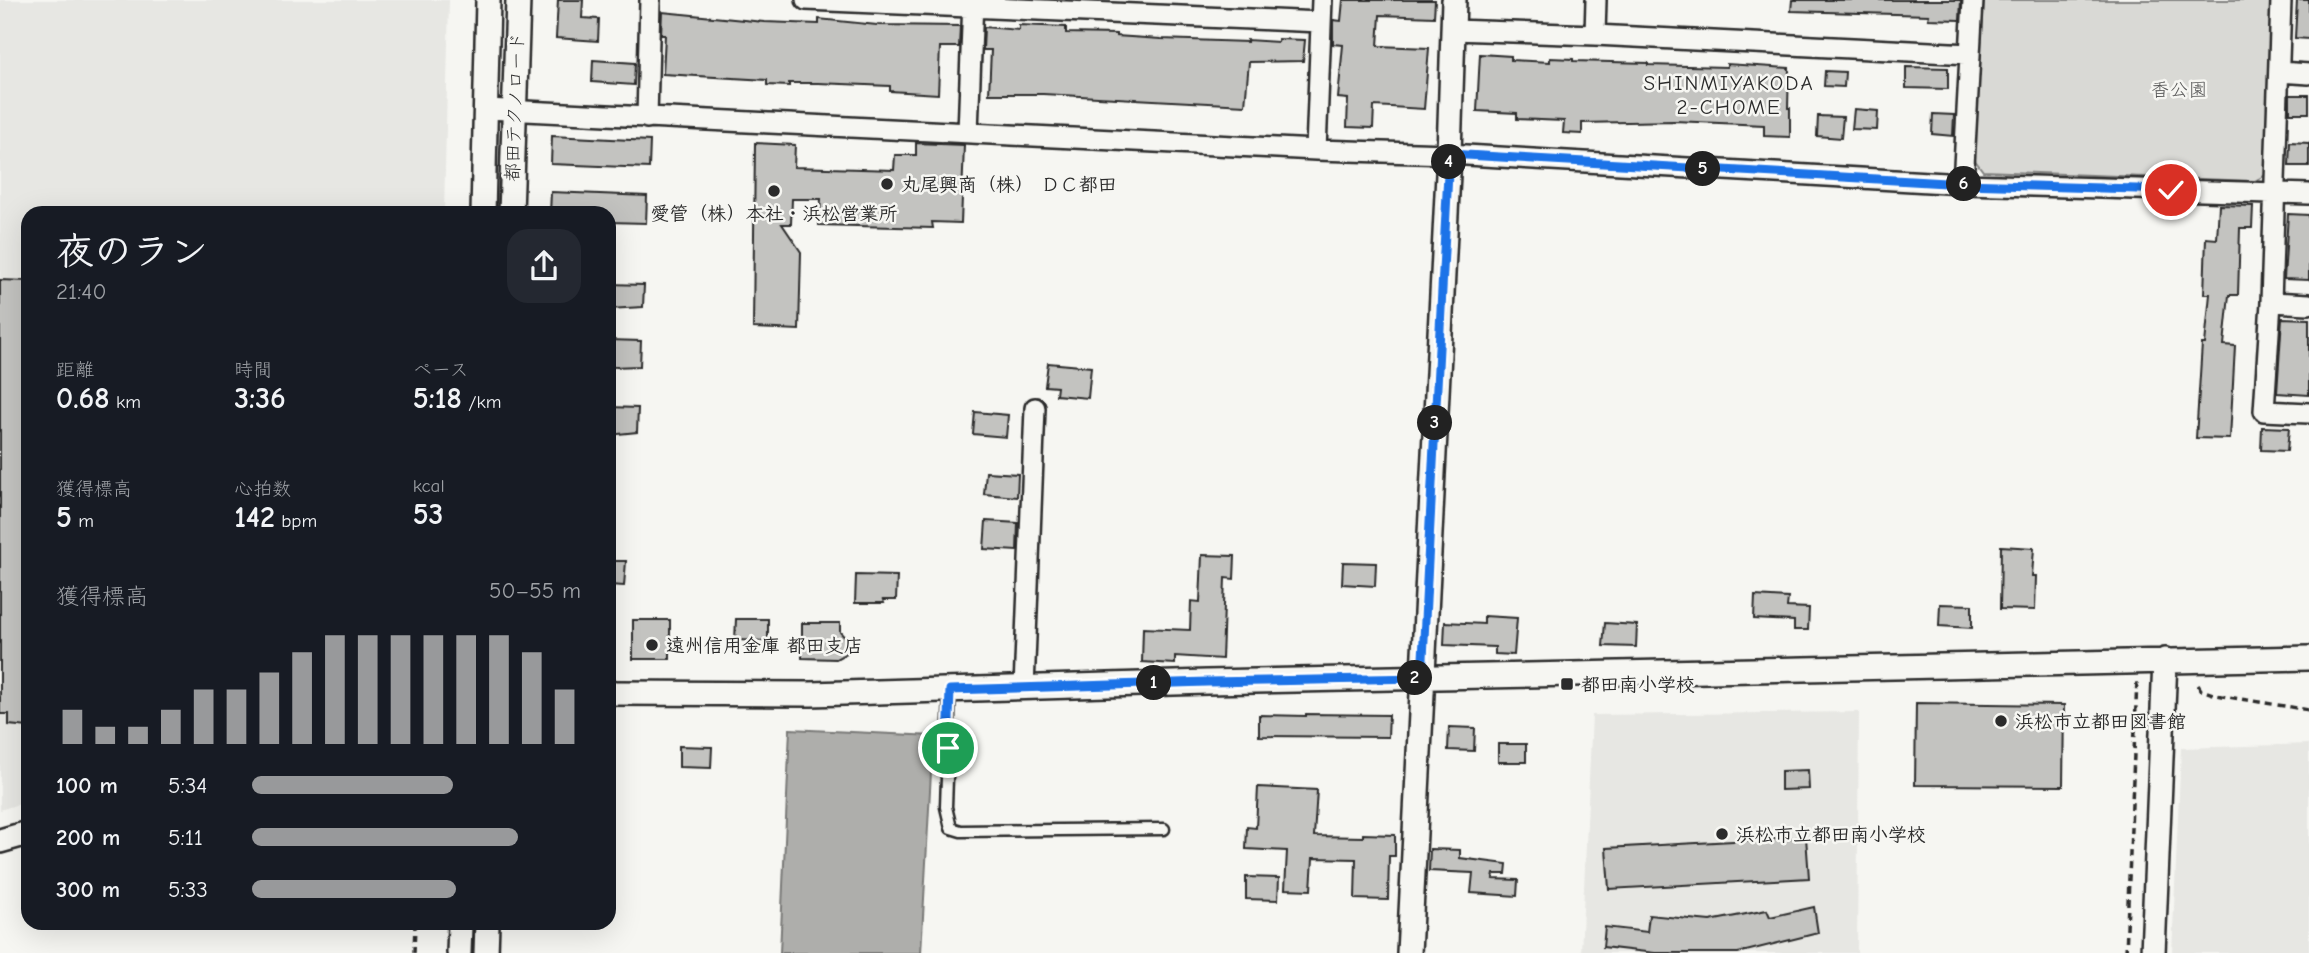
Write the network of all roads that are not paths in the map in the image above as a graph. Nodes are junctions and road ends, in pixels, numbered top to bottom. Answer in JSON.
{"nodes":[{"id":1,"x":488,"y":0,"type":"edge"},
{"id":2,"x":517,"y":0,"type":"edge"},
{"id":3,"x":650,"y":0,"type":"edge"},
{"id":4,"x":806,"y":0,"type":"edge"},
{"id":5,"x":1322,"y":0,"type":"edge"},
{"id":6,"x":1454,"y":0,"type":"edge"},
{"id":7,"x":1596,"y":0,"type":"edge"},
{"id":8,"x":1973,"y":0,"type":"edge"},
{"id":9,"x":2281,"y":0,"type":"edge"},
{"id":10,"x":973,"y":4,"type":"edge"},
{"id":11,"x":1321,"y":22,"type":"junction"},
{"id":12,"x":1453,"y":30,"type":"junction"},
{"id":13,"x":1595,"y":34,"type":"junction"},
{"id":14,"x":1970,"y":54,"type":"junction"},
{"id":15,"x":2279,"y":72,"type":"junction"},
{"id":16,"x":2309,"y":74,"type":"edge"},
{"id":17,"x":486,"y":110,"type":"junction"},
{"id":18,"x":514,"y":111,"type":"junction"},
{"id":19,"x":647,"y":118,"type":"junction"},
{"id":20,"x":968,"y":132,"type":"junction"},
{"id":21,"x":1316,"y":150,"type":"junction"},
{"id":22,"x":1449,"y":154,"type":"junction"},
{"id":23,"x":1963,"y":184,"type":"junction"},
{"id":24,"x":2275,"y":193,"type":"junction"},
{"id":25,"x":2309,"y":194,"type":"edge"},
{"id":26,"x":483,"y":206,"type":"edge"},
{"id":27,"x":511,"y":206,"type":"edge"},
{"id":28,"x":2271,"y":302,"type":"junction"},
{"id":29,"x":2309,"y":304,"type":"edge"},
{"id":30,"x":1035,"y":408,"type":"dead end"},
{"id":31,"x":2309,"y":413,"type":"edge"},
{"id":32,"x":2309,"y":658,"type":"edge"},
{"id":33,"x":2165,"y":660,"type":"junction"},
{"id":34,"x":1422,"y":678,"type":"junction"},
{"id":35,"x":1024,"y":688,"type":"junction"},
{"id":36,"x":950,"y":690,"type":"junction"},
{"id":37,"x":616,"y":693,"type":"edge"},
{"id":38,"x":1164,"y":829,"type":"dead end"},
{"id":39,"x":21,"y":835,"type":"edge"},
{"id":40,"x":0,"y":841,"type":"edge"},
{"id":41,"x":460,"y":930,"type":"edge"},
{"id":42,"x":487,"y":930,"type":"edge"},
{"id":43,"x":459,"y":953,"type":"edge"},
{"id":44,"x":486,"y":953,"type":"edge"},
{"id":45,"x":1409,"y":953,"type":"edge"},
{"id":46,"x":2153,"y":953,"type":"edge"}],
"edges":[{"from":1,"to":17,"type":"street","name":"都田テクノロード"},
{"from":2,"to":18,"type":"street","name":"都田テクノロード"},
{"from":3,"to":19,"type":"street"},
{"from":4,"to":10,"type":"street"},
{"from":5,"to":11,"type":"street"},
{"from":6,"to":12,"type":"street"},
{"from":7,"to":13,"type":"street"},
{"from":8,"to":14,"type":"street"},
{"from":9,"to":15,"type":"street"},
{"from":10,"to":11,"type":"street"},
{"from":10,"to":20,"type":"street"},
{"from":11,"to":21,"type":"street"},
{"from":12,"to":13,"type":"street"},
{"from":12,"to":22,"type":"street"},
{"from":13,"to":14,"type":"street"},
{"from":14,"to":23,"type":"street"},
{"from":15,"to":16,"type":"street"},
{"from":15,"to":24,"type":"street"},
{"from":17,"to":18,"type":"street"},
{"from":17,"to":26,"type":"street","name":"都田テクノロード"},
{"from":18,"to":19,"type":"street"},
{"from":18,"to":27,"type":"street","name":"都田テクノロード"},
{"from":19,"to":20,"type":"street"},
{"from":20,"to":21,"type":"street"},
{"from":21,"to":22,"type":"street"},
{"from":22,"to":23,"type":"street"},
{"from":22,"to":34,"type":"street"},
{"from":23,"to":24,"type":"street"},
{"from":24,"to":25,"type":"street"},
{"from":24,"to":28,"type":"street"},
{"from":28,"to":29,"type":"street"},
{"from":28,"to":31,"type":"street"},
{"from":30,"to":35,"type":"street"},
{"from":32,"to":33,"type":"street"},
{"from":33,"to":34,"type":"street"},
{"from":33,"to":46,"type":"street"},
{"from":34,"to":35,"type":"street"},
{"from":34,"to":45,"type":"street"},
{"from":35,"to":36,"type":"street"},
{"from":36,"to":37,"type":"street"},
{"from":36,"to":38,"type":"lane"},
{"from":39,"to":40,"type":"street"},
{"from":41,"to":43,"type":"street"},
{"from":42,"to":44,"type":"street"}]}
